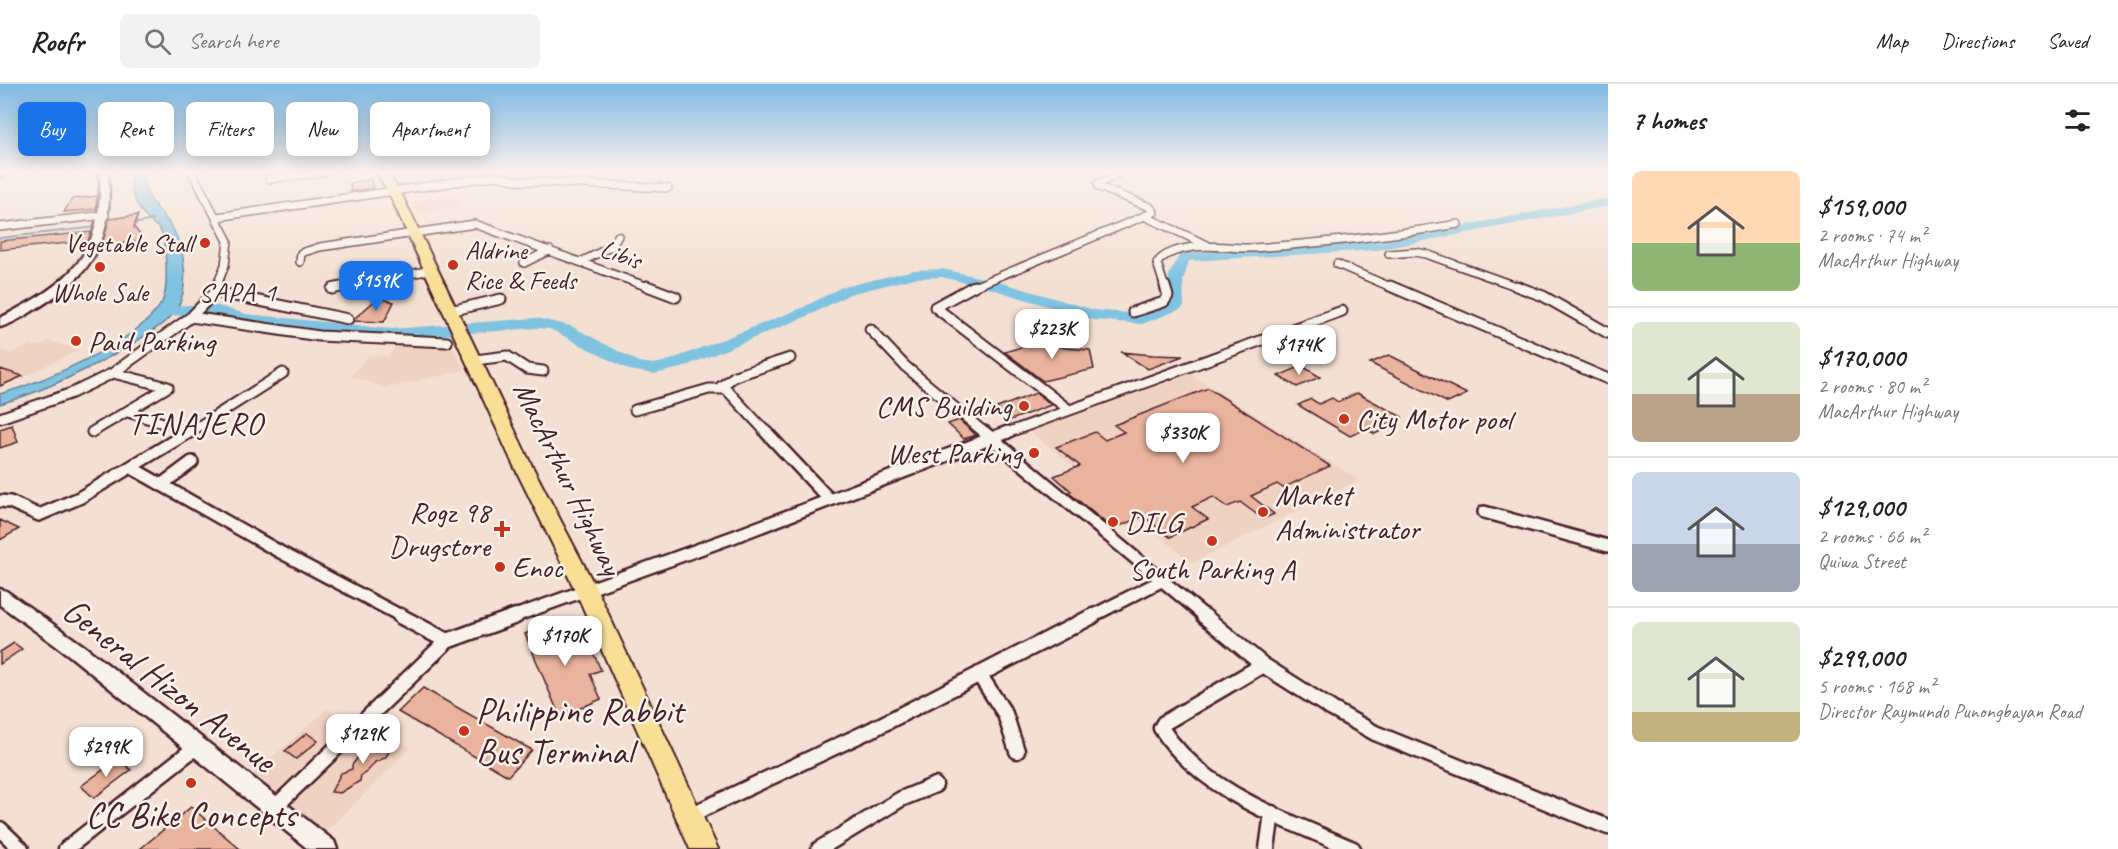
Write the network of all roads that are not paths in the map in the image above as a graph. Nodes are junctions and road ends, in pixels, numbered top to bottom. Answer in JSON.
{"nodes":[{"id":1,"x":104,"y":208,"type":"edge"},
{"id":2,"x":211,"y":208,"type":"edge"},
{"id":3,"x":285,"y":208,"type":"edge"},
{"id":4,"x":402,"y":208,"type":"edge"},
{"id":5,"x":1150,"y":208,"type":"edge"},
{"id":6,"x":1144,"y":216,"type":"junction"},
{"id":7,"x":217,"y":218,"type":"junction"},
{"id":8,"x":104,"y":223,"type":"junction"},
{"id":9,"x":1458,"y":224,"type":"dead end"},
{"id":10,"x":0,"y":227,"type":"edge"},
{"id":11,"x":413,"y":232,"type":"junction"},
{"id":12,"x":618,"y":236,"type":"dead end"},
{"id":13,"x":1213,"y":247,"type":"junction"},
{"id":14,"x":550,"y":250,"type":"junction"},
{"id":15,"x":1389,"y":254,"type":"dead end"},
{"id":16,"x":300,"y":262,"type":"dead end"},
{"id":17,"x":581,"y":262,"type":"junction"},
{"id":18,"x":524,"y":263,"type":"dead end"},
{"id":19,"x":1337,"y":264,"type":"dead end"},
{"id":20,"x":431,"y":270,"type":"junction"},
{"id":21,"x":332,"y":289,"type":"dead end"},
{"id":22,"x":215,"y":292,"type":"junction"},
{"id":23,"x":676,"y":297,"type":"dead end"},
{"id":24,"x":501,"y":299,"type":"dead end"},
{"id":25,"x":1342,"y":311,"type":"dead end"},
{"id":26,"x":1133,"y":312,"type":"dead end"},
{"id":27,"x":192,"y":316,"type":"junction"},
{"id":28,"x":348,"y":319,"type":"dead end"},
{"id":29,"x":0,"y":323,"type":"edge"},
{"id":30,"x":454,"y":328,"type":"junction"},
{"id":31,"x":870,"y":329,"type":"dead end"},
{"id":32,"x":1608,"y":333,"type":"edge"},
{"id":33,"x":790,"y":358,"type":"dead end"},
{"id":34,"x":475,"y":360,"type":"junction"},
{"id":35,"x":543,"y":371,"type":"dead end"},
{"id":36,"x":113,"y":373,"type":"junction"},
{"id":37,"x":283,"y":373,"type":"dead end"},
{"id":38,"x":1608,"y":379,"type":"edge"},
{"id":39,"x":719,"y":388,"type":"junction"},
{"id":40,"x":1068,"y":409,"type":"junction"},
{"id":41,"x":635,"y":410,"type":"dead end"},
{"id":42,"x":128,"y":412,"type":"junction"},
{"id":43,"x":0,"y":418,"type":"edge"},
{"id":44,"x":163,"y":423,"type":"dead end"},
{"id":45,"x":92,"y":432,"type":"dead end"},
{"id":46,"x":993,"y":439,"type":"junction"},
{"id":47,"x":192,"y":462,"type":"dead end"},
{"id":48,"x":132,"y":468,"type":"junction"},
{"id":49,"x":161,"y":485,"type":"junction"},
{"id":50,"x":830,"y":499,"type":"junction"},
{"id":51,"x":0,"y":501,"type":"edge"},
{"id":52,"x":1484,"y":512,"type":"dead end"},
{"id":53,"x":1608,"y":546,"type":"edge"},
{"id":54,"x":1161,"y":581,"type":"junction"},
{"id":55,"x":587,"y":592,"type":"junction"},
{"id":56,"x":0,"y":596,"type":"edge"},
{"id":57,"x":447,"y":641,"type":"junction"},
{"id":58,"x":1263,"y":665,"type":"junction"},
{"id":59,"x":979,"y":674,"type":"junction"},
{"id":60,"x":196,"y":747,"type":"junction"},
{"id":61,"x":1017,"y":751,"type":"dead end"},
{"id":62,"x":935,"y":785,"type":"dead end"},
{"id":63,"x":275,"y":807,"type":"junction"},
{"id":64,"x":1272,"y":813,"type":"junction"},
{"id":65,"x":688,"y":816,"type":"junction"},
{"id":66,"x":1608,"y":827,"type":"edge"},
{"id":67,"x":0,"y":829,"type":"edge"},
{"id":68,"x":21,"y":849,"type":"edge"},
{"id":69,"x":66,"y":849,"type":"edge"},
{"id":70,"x":326,"y":849,"type":"edge"},
{"id":71,"x":704,"y":849,"type":"edge"},
{"id":72,"x":819,"y":849,"type":"edge"},
{"id":73,"x":1267,"y":849,"type":"edge"},
{"id":74,"x":1353,"y":849,"type":"edge"}],
"edges":[{"from":1,"to":8,"type":"main road"},
{"from":2,"to":7,"type":"street"},
{"from":3,"to":7,"type":"street"},
{"from":4,"to":11,"type":"highway","name":"MacArthur Highway"},
{"from":5,"to":6,"type":"street"},
{"from":6,"to":13,"type":"street"},
{"from":6,"to":40,"type":"street"},
{"from":7,"to":22,"type":"street"},
{"from":8,"to":10,"type":"street"},
{"from":8,"to":29,"type":"main road"},
{"from":9,"to":13,"type":"street"},
{"from":11,"to":14,"type":"street","name":"Libis"},
{"from":11,"to":16,"type":"street","name":"Libis"},
{"from":11,"to":20,"type":"highway","name":"MacArthur Highway"},
{"from":12,"to":17,"type":"street"},
{"from":13,"to":26,"type":"street"},
{"from":14,"to":17,"type":"street","name":"Libis"},
{"from":14,"to":18,"type":"street"},
{"from":15,"to":32,"type":"street"},
{"from":17,"to":23,"type":"street","name":"Libis"},
{"from":19,"to":38,"type":"street"},
{"from":20,"to":21,"type":"street"},
{"from":20,"to":30,"type":"highway","name":"MacArthur Highway"},
{"from":22,"to":27,"type":"street"},
{"from":22,"to":28,"type":"street"},
{"from":24,"to":30,"type":"street"},
{"from":25,"to":40,"type":"street"},
{"from":27,"to":30,"type":"street"},
{"from":27,"to":36,"type":"street"},
{"from":30,"to":34,"type":"highway","name":"MacArthur Highway"},
{"from":31,"to":46,"type":"street"},
{"from":33,"to":39,"type":"street"},
{"from":34,"to":35,"type":"street"},
{"from":34,"to":55,"type":"highway","name":"MacArthur Highway"},
{"from":36,"to":42,"type":"street"},
{"from":36,"to":43,"type":"street"},
{"from":37,"to":48,"type":"street"},
{"from":39,"to":41,"type":"street"},
{"from":39,"to":50,"type":"street"},
{"from":40,"to":46,"type":"street"},
{"from":42,"to":44,"type":"street"},
{"from":42,"to":45,"type":"street"},
{"from":46,"to":50,"type":"street"},
{"from":46,"to":54,"type":"street"},
{"from":47,"to":49,"type":"street"},
{"from":48,"to":49,"type":"street"},
{"from":48,"to":51,"type":"street"},
{"from":49,"to":57,"type":"street"},
{"from":50,"to":55,"type":"street"},
{"from":52,"to":53,"type":"street"},
{"from":54,"to":58,"type":"street"},
{"from":54,"to":59,"type":"street"},
{"from":55,"to":57,"type":"street"},
{"from":55,"to":65,"type":"highway","name":"MacArthur Highway"},
{"from":56,"to":60,"type":"main road","name":"General Hizon Avenue"},
{"from":57,"to":63,"type":"street"},
{"from":58,"to":64,"type":"street"},
{"from":58,"to":66,"type":"street"},
{"from":59,"to":61,"type":"street"},
{"from":59,"to":65,"type":"street"},
{"from":60,"to":63,"type":"main road","name":"General Hizon Avenue"},
{"from":60,"to":69,"type":"street"},
{"from":62,"to":72,"type":"street"},
{"from":63,"to":70,"type":"main road","name":"General Hizon Avenue"},
{"from":64,"to":73,"type":"street"},
{"from":64,"to":74,"type":"street"},
{"from":65,"to":71,"type":"highway","name":"MacArthur Highway"},
{"from":67,"to":68,"type":"street"}]}
